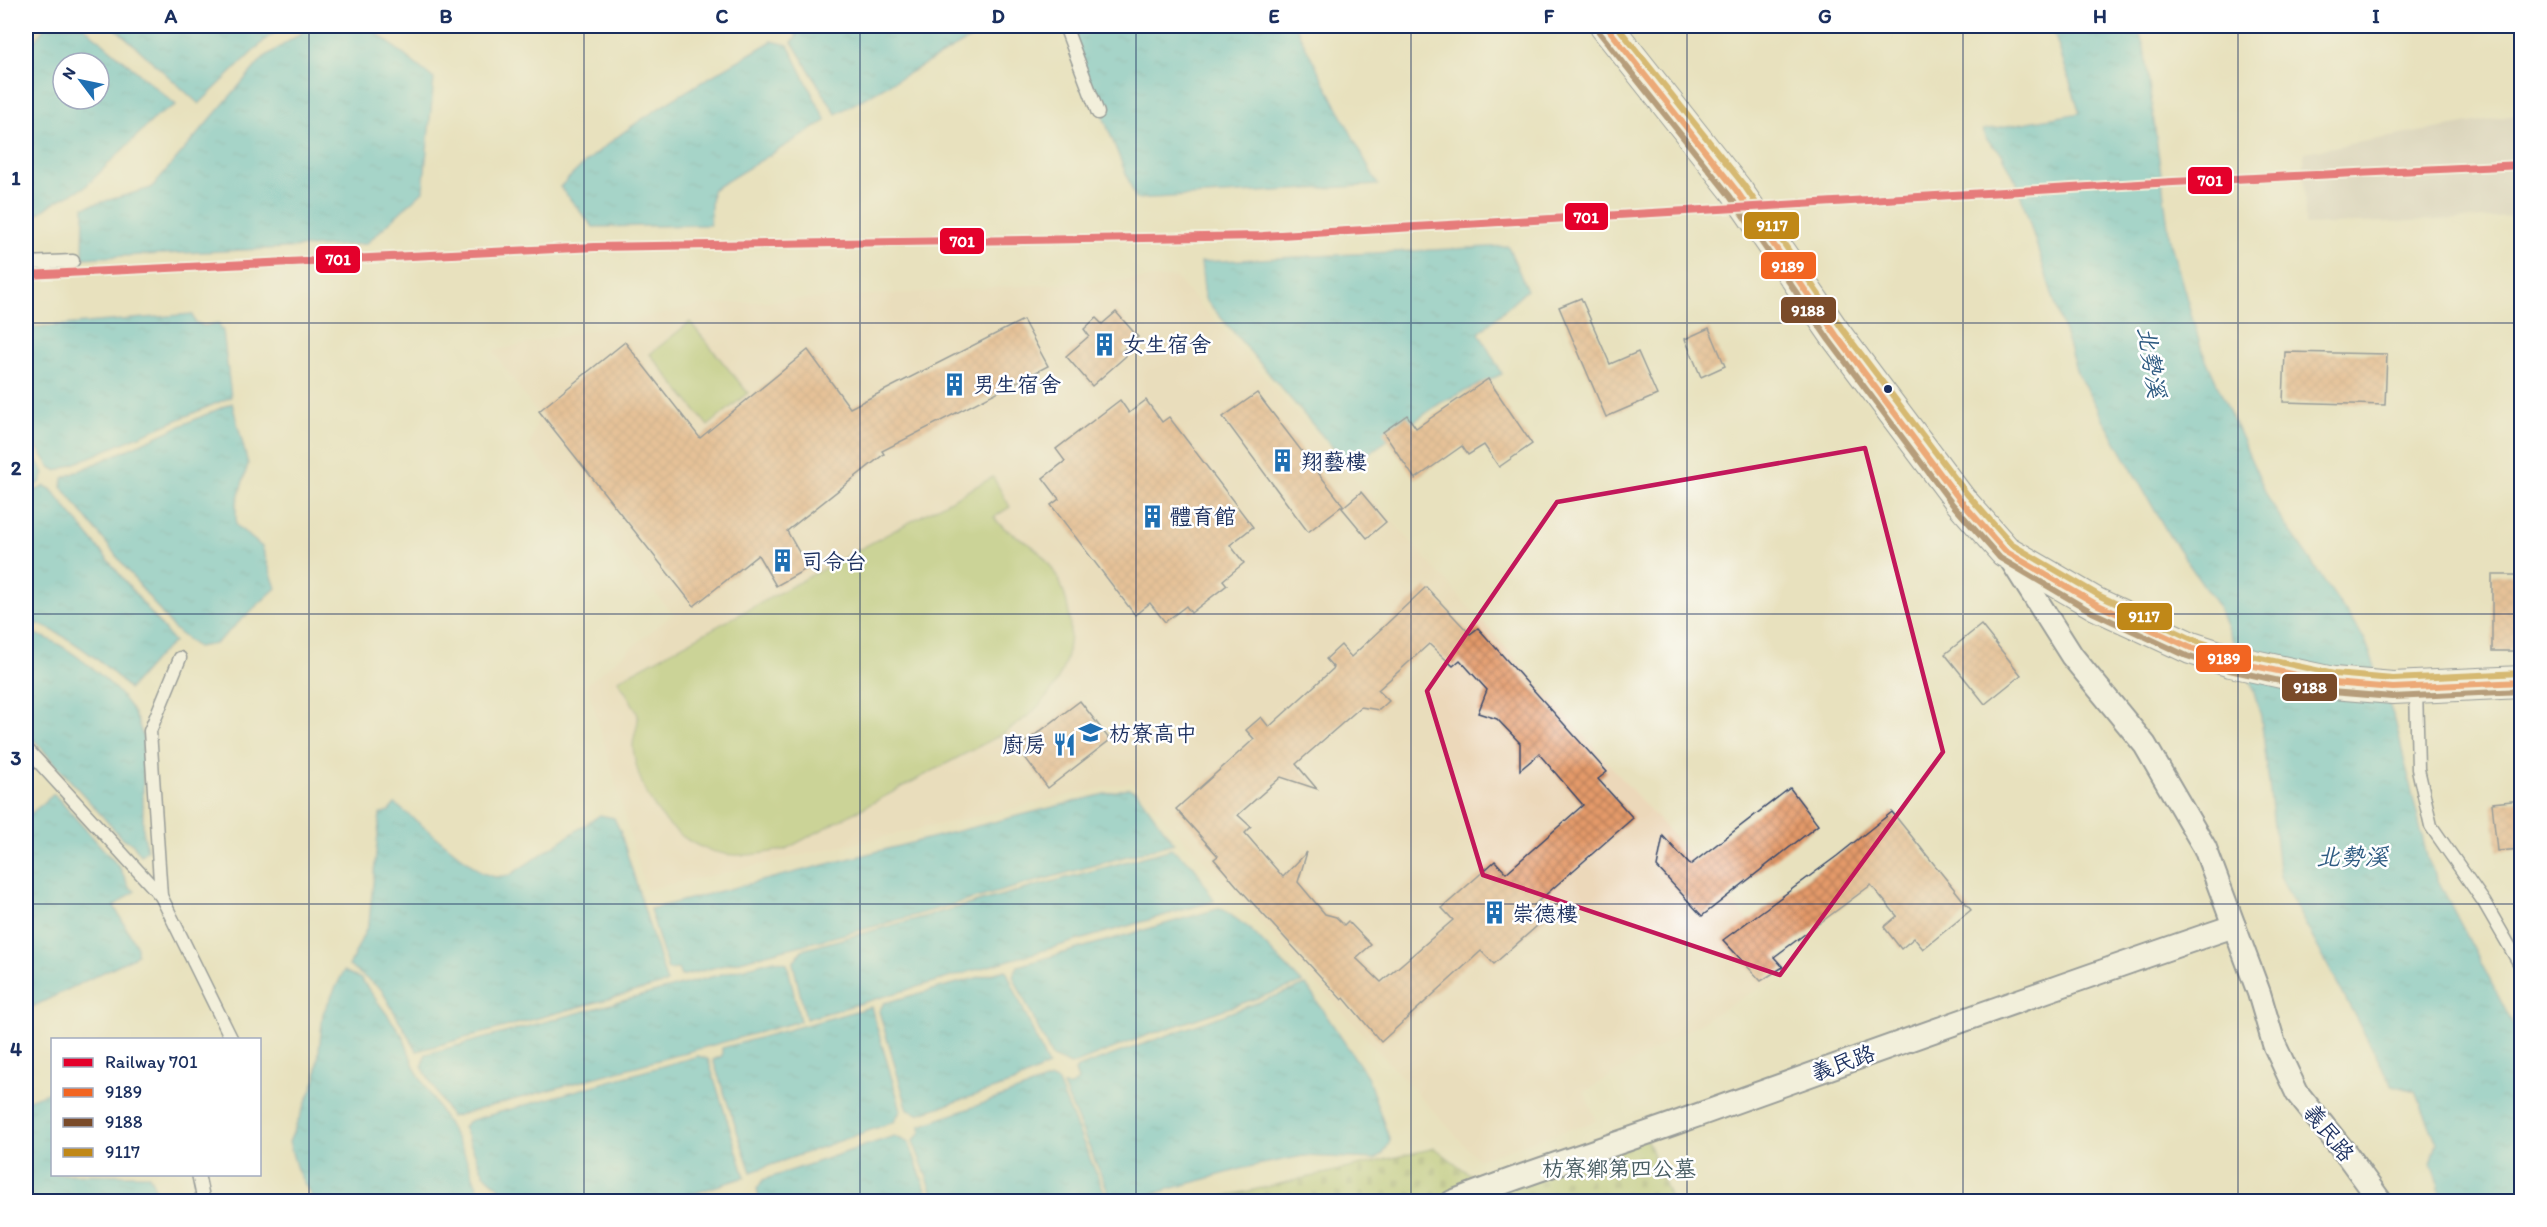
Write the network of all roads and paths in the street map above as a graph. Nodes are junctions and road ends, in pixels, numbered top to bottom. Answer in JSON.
{"nodes":[{"id":1,"x":1065,"y":26,"type":"edge"},
{"id":2,"x":1606,"y":26,"type":"edge"},
{"id":3,"x":1098,"y":112,"type":"dead end"},
{"id":4,"x":73,"y":261,"type":"dead end"},
{"id":5,"x":26,"y":263,"type":"edge"},
{"id":6,"x":2005,"y":551,"type":"junction"},
{"id":7,"x":180,"y":658,"type":"dead end"},
{"id":8,"x":2522,"y":682,"type":"edge"},
{"id":9,"x":2405,"y":687,"type":"junction"},
{"id":10,"x":26,"y":748,"type":"edge"},
{"id":11,"x":161,"y":896,"type":"junction"},
{"id":12,"x":2234,"y":926,"type":"junction"},
{"id":13,"x":2522,"y":968,"type":"edge"},
{"id":14,"x":231,"y":1038,"type":"edge"},
{"id":15,"x":198,"y":1176,"type":"edge"},
{"id":16,"x":204,"y":1202,"type":"edge"},
{"id":17,"x":1452,"y":1202,"type":"edge"},
{"id":18,"x":2381,"y":1202,"type":"edge"}],
"edges":[{"from":1,"to":3,"type":"lane"},
{"from":2,"to":6,"type":"street"},
{"from":4,"to":5,"type":"lane"},
{"from":6,"to":9,"type":"street"},
{"from":6,"to":12,"type":"street","name":"義民路"},
{"from":7,"to":11,"type":"lane"},
{"from":8,"to":9,"type":"street"},
{"from":9,"to":13,"type":"lane"},
{"from":10,"to":11,"type":"lane"},
{"from":11,"to":14,"type":"lane"},
{"from":12,"to":17,"type":"street","name":"義民路"},
{"from":12,"to":18,"type":"street","name":"義民路"},
{"from":15,"to":16,"type":"lane"}]}
